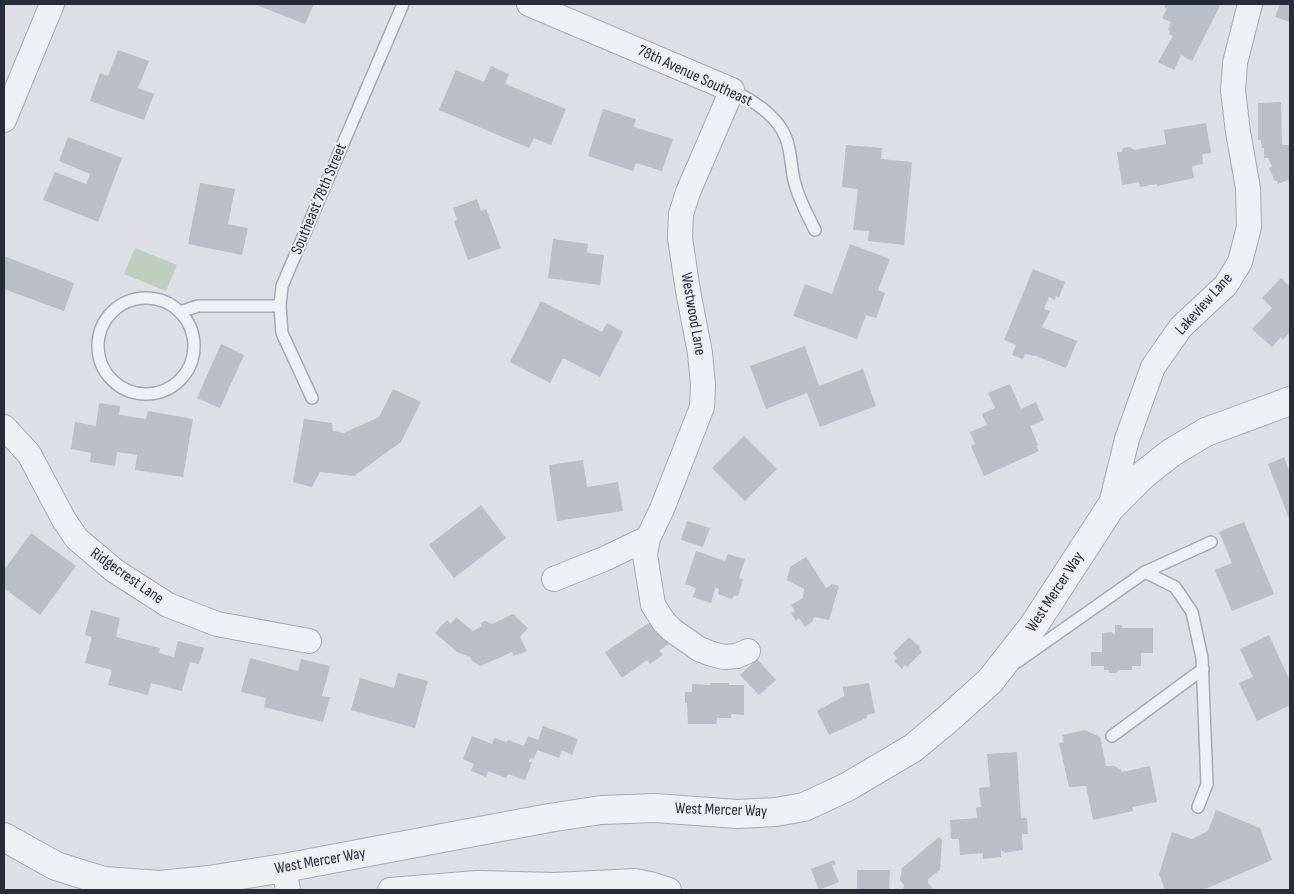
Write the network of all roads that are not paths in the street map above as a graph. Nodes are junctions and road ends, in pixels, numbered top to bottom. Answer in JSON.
{"nodes":[{"id":1,"x":52,"y":4,"type":"edge"},
{"id":2,"x":403,"y":4,"type":"edge"},
{"id":3,"x":529,"y":4,"type":"edge"},
{"id":4,"x":1250,"y":4,"type":"edge"},
{"id":5,"x":732,"y":90,"type":"junction"},
{"id":6,"x":4,"y":120,"type":"edge"},
{"id":7,"x":815,"y":230,"type":"dead end"},
{"id":8,"x":280,"y":306,"type":"junction"},
{"id":9,"x":180,"y":312,"type":"junction"},
{"id":10,"x":312,"y":398,"type":"dead end"},
{"id":11,"x":1290,"y":401,"type":"edge"},
{"id":12,"x":4,"y":427,"type":"edge"},
{"id":13,"x":1110,"y":508,"type":"junction"},
{"id":14,"x":648,"y":538,"type":"junction"},
{"id":15,"x":1211,"y":542,"type":"dead end"},
{"id":16,"x":1145,"y":572,"type":"junction"},
{"id":17,"x":554,"y":579,"type":"dead end"},
{"id":18,"x":308,"y":641,"type":"dead end"},
{"id":19,"x":748,"y":651,"type":"dead end"},
{"id":20,"x":1203,"y":669,"type":"junction"},
{"id":21,"x":990,"y":681,"type":"junction"},
{"id":22,"x":1112,"y":736,"type":"dead end"},
{"id":23,"x":1198,"y":807,"type":"dead end"},
{"id":24,"x":7,"y":841,"type":"edge"},
{"id":25,"x":286,"y":879,"type":"edge"},
{"id":26,"x":430,"y":889,"type":"edge"},
{"id":27,"x":390,"y":890,"type":"edge"},
{"id":28,"x":669,"y":890,"type":"edge"}],
"edges":[{"from":1,"to":6,"type":"street"},
{"from":2,"to":8,"type":"lane","name":"Southeast 78th Street"},
{"from":3,"to":5,"type":"street","name":"78th Avenue Southeast"},
{"from":4,"to":13,"type":"street","name":"Lakeview Lane"},
{"from":5,"to":7,"type":"lane","name":"78th Avenue Southeast"},
{"from":5,"to":14,"type":"street","name":"Westwood Lane"},
{"from":8,"to":9,"type":"lane"},
{"from":8,"to":10,"type":"lane","name":"Southeast 78th Street"},
{"from":9,"to":9,"type":"lane"},
{"from":11,"to":13,"type":"street","name":"West Mercer Way"},
{"from":12,"to":18,"type":"street","name":"Ridgecrest Lane"},
{"from":13,"to":21,"type":"street","name":"West Mercer Way"},
{"from":14,"to":17,"type":"street"},
{"from":14,"to":19,"type":"street","name":"Westwood Lane"},
{"from":15,"to":16,"type":"lane"},
{"from":16,"to":20,"type":"lane"},
{"from":16,"to":21,"type":"lane"},
{"from":20,"to":22,"type":"lane"},
{"from":20,"to":23,"type":"lane"},
{"from":21,"to":25,"type":"street","name":"West Mercer Way"},
{"from":24,"to":25,"type":"street","name":"West Mercer Way"},
{"from":26,"to":27,"type":"street"},
{"from":26,"to":28,"type":"street"}]}
